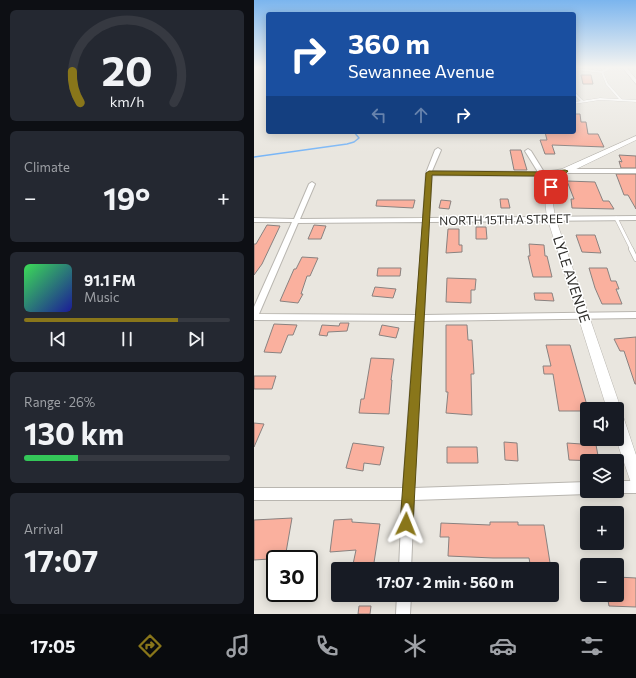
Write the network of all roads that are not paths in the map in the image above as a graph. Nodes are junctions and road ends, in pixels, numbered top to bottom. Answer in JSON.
{"nodes":[{"id":1,"x":577,"y":96,"type":"edge"},
{"id":2,"x":617,"y":96,"type":"edge"},
{"id":3,"x":621,"y":100,"type":"junction"},
{"id":4,"x":582,"y":101,"type":"junction"},
{"id":5,"x":636,"y":101,"type":"edge"},
{"id":6,"x":576,"y":102,"type":"edge"},
{"id":7,"x":636,"y":138,"type":"edge"},
{"id":8,"x":632,"y":142,"type":"edge"},
{"id":9,"x":438,"y":150,"type":"dead end"},
{"id":10,"x":528,"y":151,"type":"dead end"},
{"id":11,"x":565,"y":171,"type":"junction"},
{"id":12,"x":636,"y":171,"type":"edge"},
{"id":13,"x":429,"y":173,"type":"junction"},
{"id":14,"x":542,"y":174,"type":"junction"},
{"id":15,"x":312,"y":184,"type":"dead end"},
{"id":16,"x":548,"y":197,"type":"junction"},
{"id":17,"x":551,"y":217,"type":"junction"},
{"id":18,"x":616,"y":218,"type":"junction"},
{"id":19,"x":636,"y":218,"type":"edge"},
{"id":20,"x":254,"y":220,"type":"edge"},
{"id":21,"x":296,"y":221,"type":"junction"},
{"id":22,"x":426,"y":221,"type":"junction"},
{"id":23,"x":636,"y":259,"type":"edge"},
{"id":24,"x":583,"y":315,"type":"junction"},
{"id":25,"x":636,"y":315,"type":"edge"},
{"id":26,"x":254,"y":317,"type":"edge"},
{"id":27,"x":419,"y":318,"type":"junction"},
{"id":28,"x":612,"y":402,"type":"edge"},
{"id":29,"x":624,"y":441,"type":"edge"},
{"id":30,"x":636,"y":478,"type":"edge"},
{"id":31,"x":636,"y":487,"type":"edge"},
{"id":32,"x":580,"y":488,"type":"edge"},
{"id":33,"x":624,"y":488,"type":"edge"},
{"id":34,"x":254,"y":494,"type":"edge"},
{"id":35,"x":408,"y":494,"type":"junction"},
{"id":36,"x":405,"y":562,"type":"edge"},
{"id":37,"x":404,"y":602,"type":"edge"},
{"id":38,"x":403,"y":614,"type":"edge"}],
"edges":[{"from":1,"to":4,"type":"lane"},
{"from":2,"to":3,"type":"lane"},
{"from":3,"to":4,"type":"lane"},
{"from":3,"to":5,"type":"lane"},
{"from":4,"to":6,"type":"lane"},
{"from":7,"to":8,"type":"main road"},
{"from":8,"to":11,"type":"main road"},
{"from":9,"to":13,"type":"street"},
{"from":10,"to":14,"type":"street","name":"LYLE AVENUE"},
{"from":11,"to":12,"type":"street"},
{"from":11,"to":14,"type":"street"},
{"from":11,"to":16,"type":"main road"},
{"from":13,"to":14,"type":"street"},
{"from":13,"to":22,"type":"street"},
{"from":14,"to":16,"type":"street","name":"LYLE AVENUE"},
{"from":15,"to":21,"type":"street"},
{"from":16,"to":17,"type":"main road","name":"LYLE AVENUE"},
{"from":17,"to":18,"type":"street","name":"NORTH 15TH A STREET"},
{"from":17,"to":22,"type":"street","name":"NORTH 15TH A STREET"},
{"from":17,"to":24,"type":"main road","name":"LYLE AVENUE"},
{"from":18,"to":19,"type":"street","name":"NORTH 15TH A STREET"},
{"from":18,"to":23,"type":"lane"},
{"from":20,"to":21,"type":"street","name":"NORTH 15TH A STREET"},
{"from":21,"to":22,"type":"street","name":"NORTH 15TH A STREET"},
{"from":21,"to":26,"type":"street"},
{"from":22,"to":27,"type":"street"},
{"from":24,"to":25,"type":"street"},
{"from":24,"to":27,"type":"street"},
{"from":24,"to":28,"type":"main road","name":"LYLE AVENUE"},
{"from":26,"to":27,"type":"street"},
{"from":27,"to":35,"type":"street"},
{"from":29,"to":30,"type":"main road"},
{"from":31,"to":33,"type":"street"},
{"from":32,"to":35,"type":"street"},
{"from":34,"to":35,"type":"street"},
{"from":35,"to":36,"type":"street"},
{"from":37,"to":38,"type":"street"}]}
